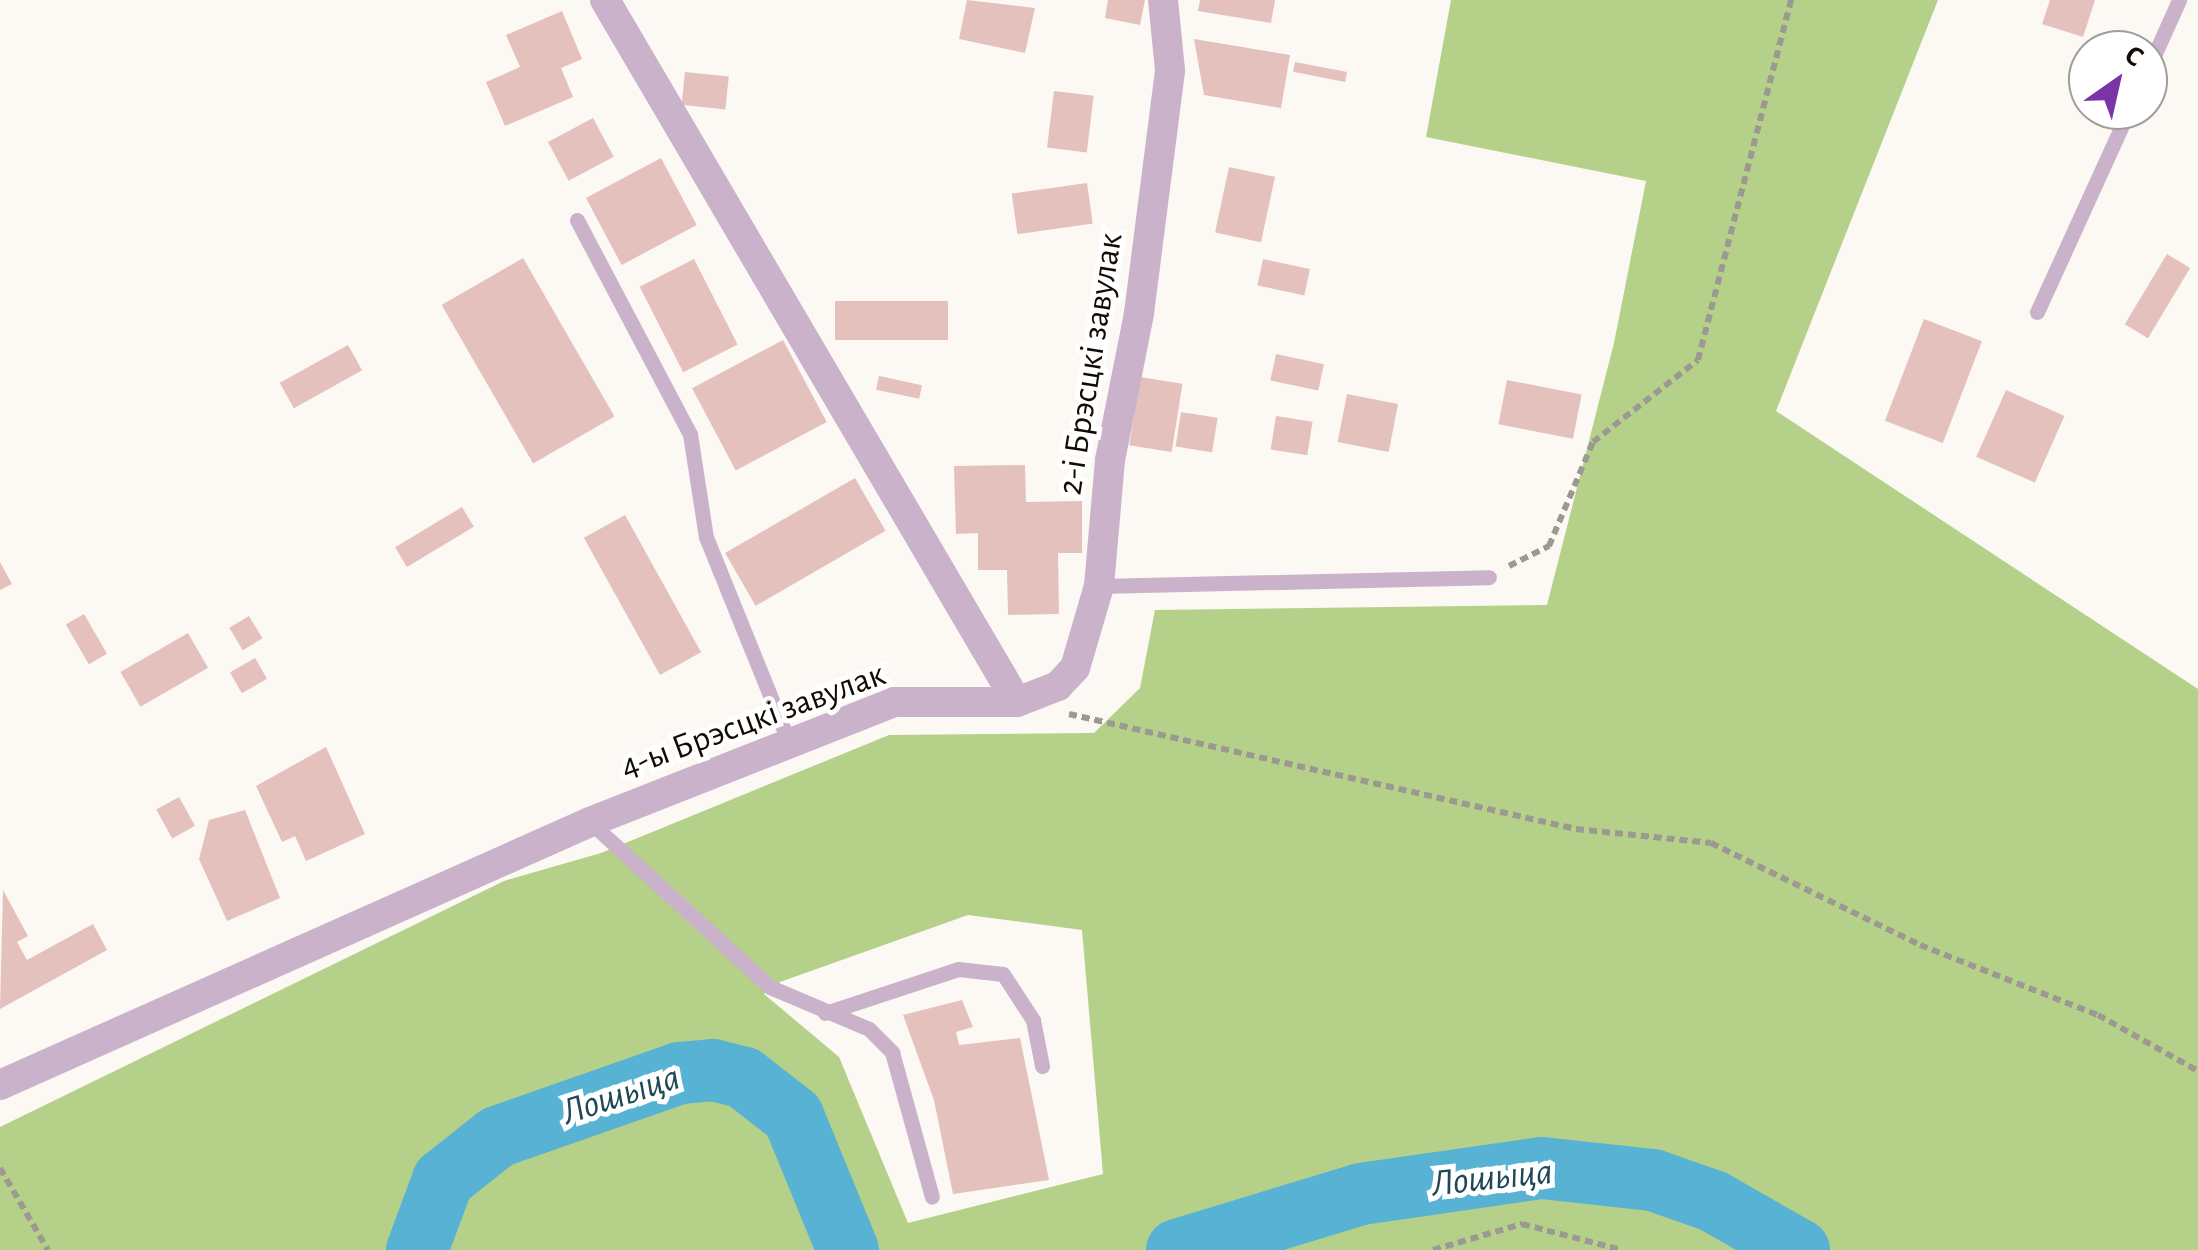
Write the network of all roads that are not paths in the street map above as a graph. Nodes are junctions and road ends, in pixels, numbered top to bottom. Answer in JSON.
{"nodes":[{"id":1,"x":604,"y":0,"type":"edge"},
{"id":2,"x":1162,"y":0,"type":"edge"},
{"id":3,"x":2179,"y":0,"type":"edge"},
{"id":4,"x":2165,"y":30,"type":"edge"},
{"id":5,"x":2120,"y":130,"type":"edge"},
{"id":6,"x":576,"y":220,"type":"dead end"},
{"id":7,"x":2037,"y":312,"type":"dead end"},
{"id":8,"x":1488,"y":576,"type":"road end"},
{"id":9,"x":1098,"y":586,"type":"junction"},
{"id":10,"x":1017,"y":702,"type":"junction"},
{"id":11,"x":788,"y":742,"type":"junction"},
{"id":12,"x":590,"y":822,"type":"junction"},
{"id":13,"x":826,"y":1013,"type":"junction"},
{"id":14,"x":1042,"y":1066,"type":"dead end"},
{"id":15,"x":0,"y":1085,"type":"edge"},
{"id":16,"x":932,"y":1198,"type":"dead end"}],
"edges":[{"from":1,"to":10,"type":"street"},
{"from":2,"to":9,"type":"street","name":"2-і Брэсцкі завулак"},
{"from":3,"to":4,"type":"lane"},
{"from":5,"to":7,"type":"lane"},
{"from":6,"to":11,"type":"lane"},
{"from":8,"to":9,"type":"lane"},
{"from":9,"to":10,"type":"street","name":"2-і Брэсцкі завулак"},
{"from":10,"to":11,"type":"street","name":"4-ы Брэсцкі завулак"},
{"from":11,"to":12,"type":"street","name":"4-ы Брэсцкі завулак"},
{"from":12,"to":13,"type":"lane"},
{"from":12,"to":15,"type":"street","name":"4-ы Брэсцкі завулак"},
{"from":13,"to":14,"type":"lane"},
{"from":13,"to":16,"type":"lane"}]}
